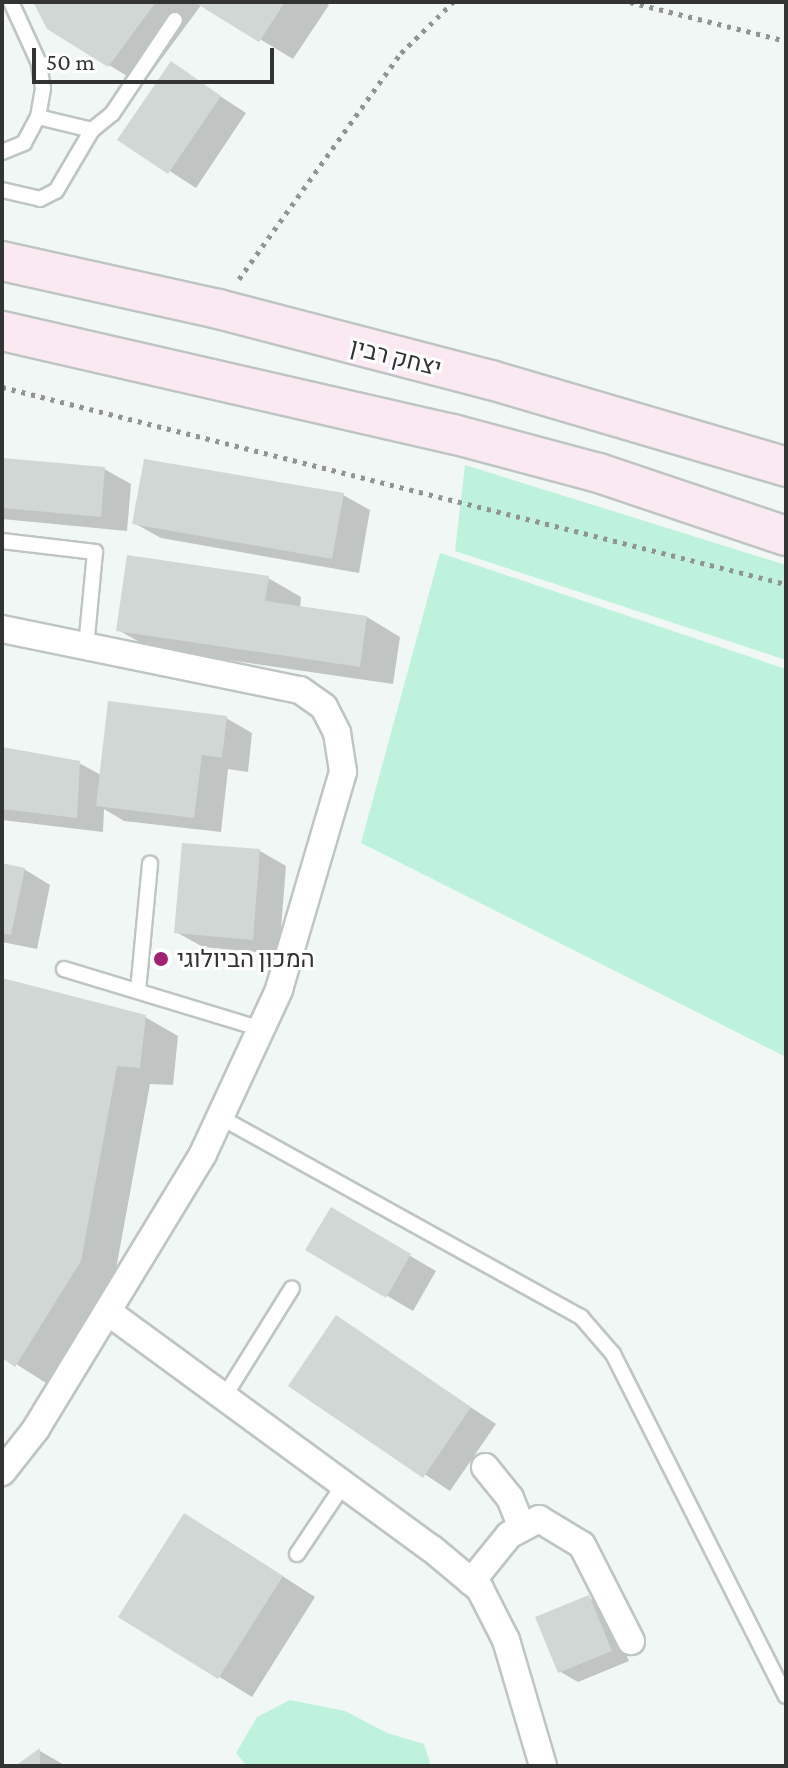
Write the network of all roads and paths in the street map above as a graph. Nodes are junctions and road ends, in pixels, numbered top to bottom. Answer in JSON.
{"nodes":[{"id":1,"x":11,"y":2,"type":"edge"},
{"id":2,"x":453,"y":2,"type":"edge"},
{"id":3,"x":630,"y":2,"type":"edge"},
{"id":4,"x":175,"y":20,"type":"dead end"},
{"id":5,"x":786,"y":41,"type":"edge"},
{"id":6,"x":38,"y":117,"type":"junction"},
{"id":7,"x":92,"y":130,"type":"junction"},
{"id":8,"x":2,"y":152,"type":"edge"},
{"id":9,"x":2,"y":190,"type":"edge"},
{"id":10,"x":2,"y":261,"type":"edge"},
{"id":11,"x":218,"y":309,"type":"junction"},
{"id":12,"x":2,"y":331,"type":"edge"},
{"id":13,"x":2,"y":387,"type":"edge"},
{"id":14,"x":786,"y":467,"type":"edge"},
{"id":15,"x":786,"y":536,"type":"edge"},
{"id":16,"x":2,"y":541,"type":"edge"},
{"id":17,"x":786,"y":584,"type":"edge"},
{"id":18,"x":2,"y":629,"type":"edge"},
{"id":19,"x":86,"y":648,"type":"junction"},
{"id":20,"x":150,"y":864,"type":"dead end"},
{"id":21,"x":64,"y":969,"type":"dead end"},
{"id":22,"x":138,"y":991,"type":"junction"},
{"id":23,"x":261,"y":1029,"type":"junction"},
{"id":24,"x":220,"y":1117,"type":"junction"},
{"id":25,"x":292,"y":1288,"type":"dead end"},
{"id":26,"x":108,"y":1312,"type":"junction"},
{"id":27,"x":224,"y":1397,"type":"junction"},
{"id":28,"x":485,"y":1467,"type":"dead end"},
{"id":29,"x":2,"y":1472,"type":"edge"},
{"id":30,"x":344,"y":1484,"type":"junction"},
{"id":31,"x":522,"y":1528,"type":"junction"},
{"id":32,"x":297,"y":1554,"type":"dead end"},
{"id":33,"x":471,"y":1582,"type":"junction"},
{"id":34,"x":631,"y":1641,"type":"dead end"},
{"id":35,"x":786,"y":1696,"type":"edge"},
{"id":36,"x":543,"y":1766,"type":"edge"}],
"edges":[{"from":1,"to":6,"type":"lane"},
{"from":2,"to":11,"type":"path"},
{"from":3,"to":5,"type":"path"},
{"from":4,"to":7,"type":"lane"},
{"from":6,"to":7,"type":"lane"},
{"from":6,"to":8,"type":"lane"},
{"from":7,"to":9,"type":"lane"},
{"from":10,"to":11,"type":"main road","name":"יצחק רבין"},
{"from":11,"to":14,"type":"main road","name":"יצחק רבין"},
{"from":12,"to":15,"type":"main road"},
{"from":13,"to":17,"type":"path"},
{"from":16,"to":19,"type":"lane"},
{"from":18,"to":19,"type":"street"},
{"from":19,"to":23,"type":"street"},
{"from":20,"to":22,"type":"lane"},
{"from":21,"to":22,"type":"lane"},
{"from":22,"to":23,"type":"lane"},
{"from":23,"to":24,"type":"street"},
{"from":24,"to":26,"type":"street"},
{"from":24,"to":35,"type":"lane"},
{"from":25,"to":27,"type":"lane"},
{"from":26,"to":27,"type":"street"},
{"from":26,"to":29,"type":"street"},
{"from":27,"to":30,"type":"street"},
{"from":28,"to":31,"type":"street"},
{"from":30,"to":32,"type":"lane"},
{"from":30,"to":33,"type":"street"},
{"from":31,"to":33,"type":"street"},
{"from":31,"to":34,"type":"street"},
{"from":33,"to":36,"type":"street"}]}
